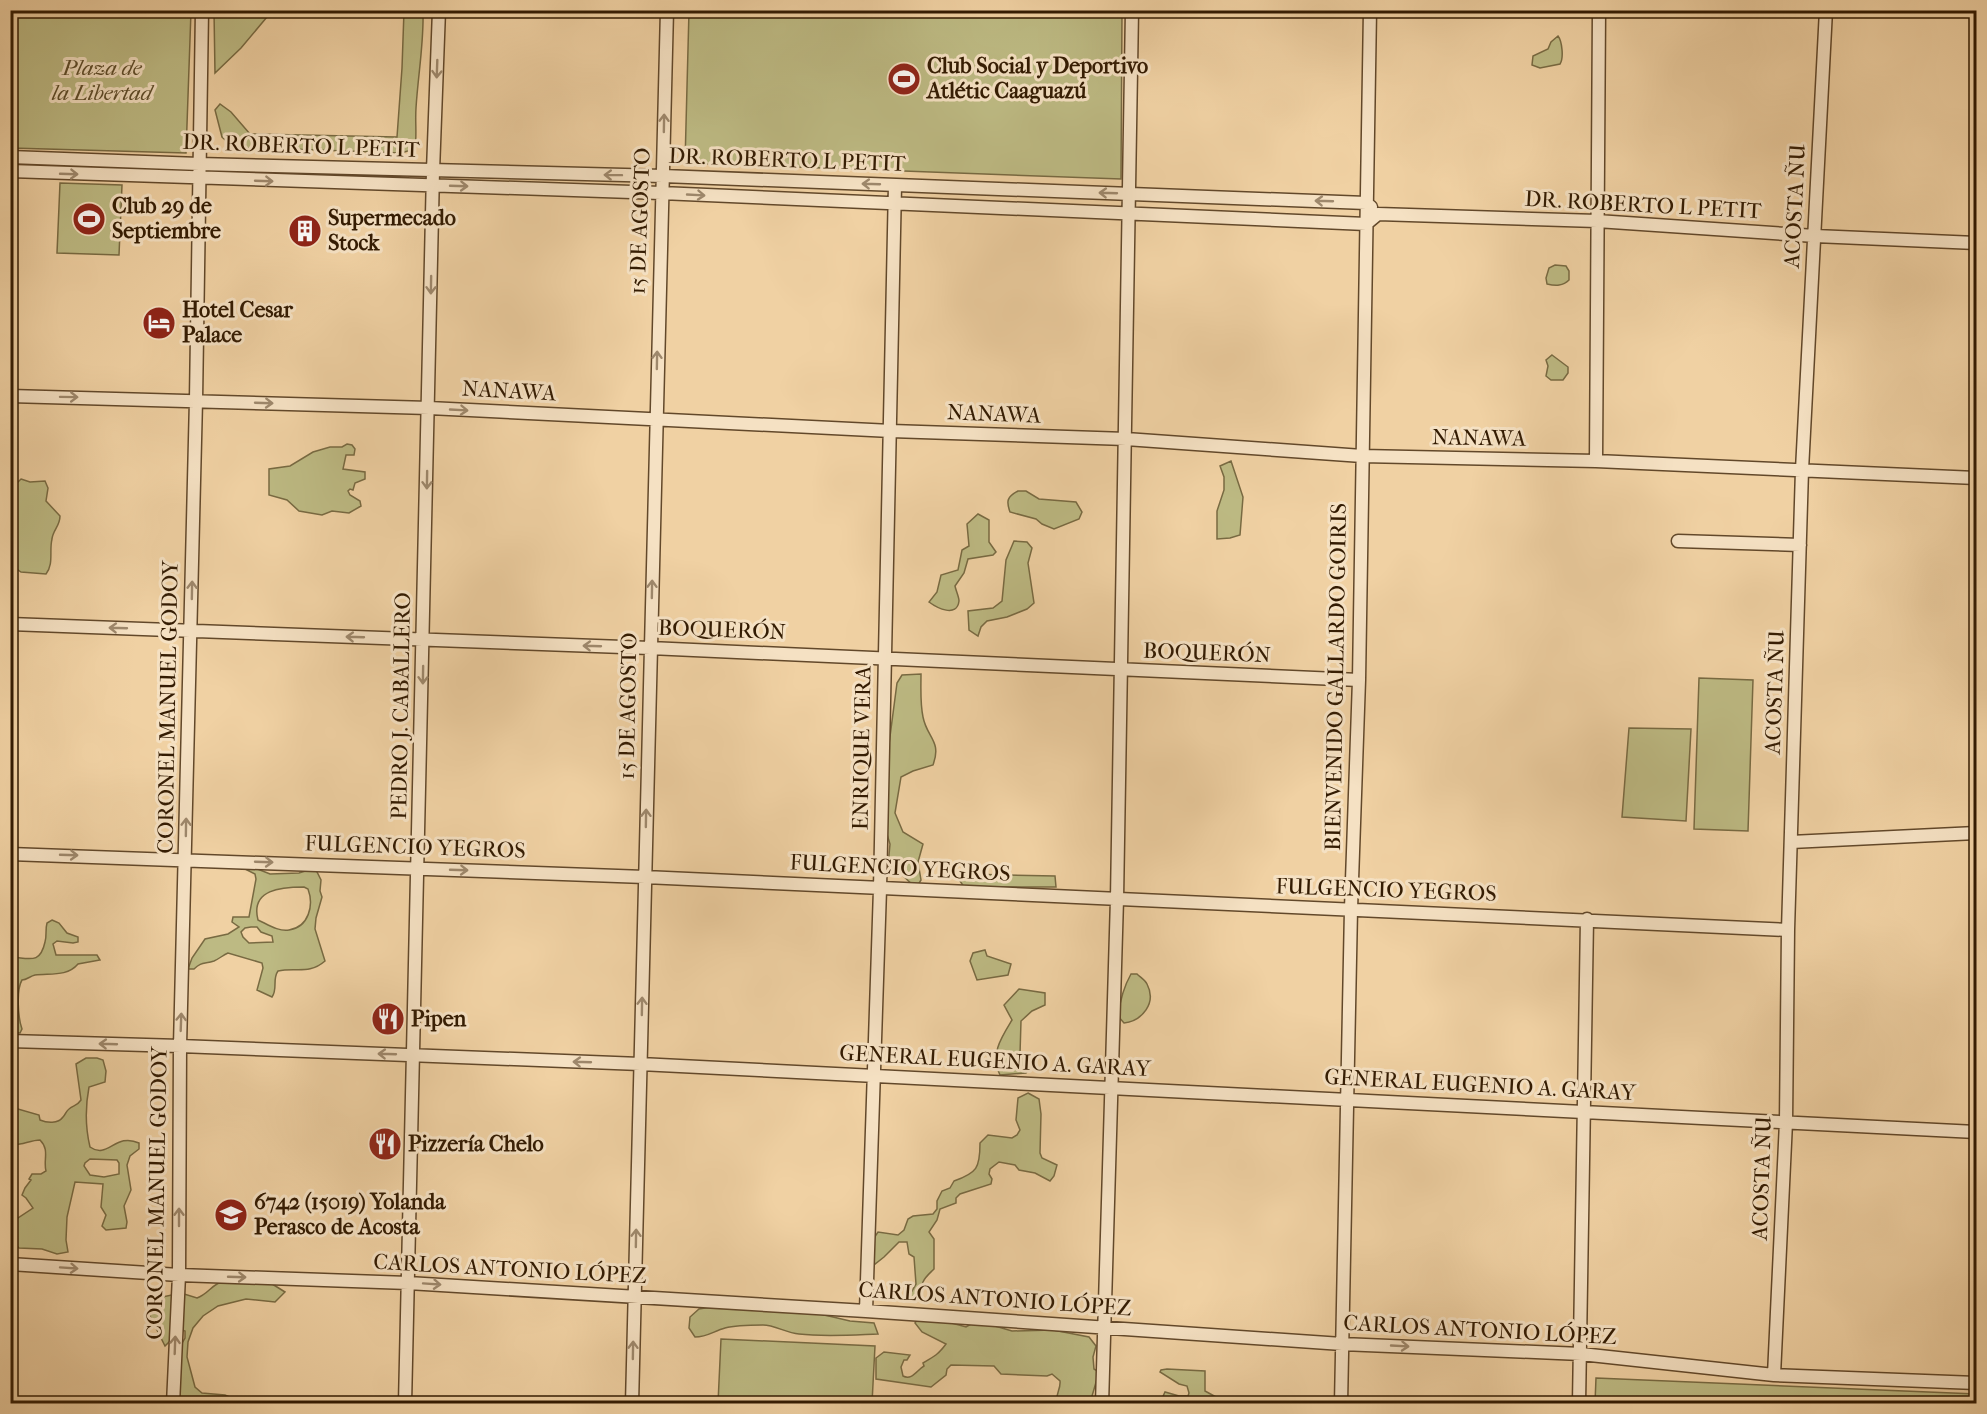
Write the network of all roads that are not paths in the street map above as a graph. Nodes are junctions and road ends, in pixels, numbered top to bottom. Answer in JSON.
{"nodes":[{"id":1,"x":202,"y":10,"type":"edge"},
{"id":2,"x":439,"y":10,"type":"edge"},
{"id":3,"x":667,"y":10,"type":"edge"},
{"id":4,"x":1132,"y":10,"type":"edge"},
{"id":5,"x":1370,"y":10,"type":"edge"},
{"id":6,"x":1599,"y":10,"type":"edge"},
{"id":7,"x":1826,"y":10,"type":"edge"},
{"id":8,"x":10,"y":157,"type":"edge"},
{"id":9,"x":200,"y":164,"type":"junction"},
{"id":10,"x":10,"y":171,"type":"edge"},
{"id":11,"x":433,"y":171,"type":"junction"},
{"id":12,"x":663,"y":176,"type":"junction"},
{"id":13,"x":199,"y":179,"type":"junction"},
{"id":14,"x":895,"y":185,"type":"junction"},
{"id":15,"x":433,"y":186,"type":"junction"},
{"id":16,"x":661,"y":193,"type":"junction"},
{"id":17,"x":1130,"y":194,"type":"junction"},
{"id":18,"x":1366,"y":203,"type":"junction"},
{"id":19,"x":894,"y":204,"type":"junction"},
{"id":20,"x":1128,"y":213,"type":"junction"},
{"id":21,"x":1378,"y":214,"type":"junction"},
{"id":22,"x":1597,"y":221,"type":"junction"},
{"id":23,"x":1366,"y":224,"type":"junction"},
{"id":24,"x":1815,"y":236,"type":"junction"},
{"id":25,"x":1977,"y":243,"type":"edge"},
{"id":26,"x":10,"y":396,"type":"edge"},
{"id":27,"x":196,"y":400,"type":"junction"},
{"id":28,"x":429,"y":408,"type":"junction"},
{"id":29,"x":656,"y":418,"type":"junction"},
{"id":30,"x":891,"y":431,"type":"junction"},
{"id":31,"x":1126,"y":439,"type":"junction"},
{"id":32,"x":1362,"y":456,"type":"junction"},
{"id":33,"x":1596,"y":461,"type":"junction"},
{"id":34,"x":1802,"y":470,"type":"junction"},
{"id":35,"x":1977,"y":478,"type":"edge"},
{"id":36,"x":1678,"y":541,"type":"dead end"},
{"id":37,"x":1800,"y":545,"type":"junction"},
{"id":38,"x":10,"y":624,"type":"edge"},
{"id":39,"x":191,"y":630,"type":"junction"},
{"id":40,"x":423,"y":640,"type":"junction"},
{"id":41,"x":650,"y":648,"type":"junction"},
{"id":42,"x":885,"y":657,"type":"junction"},
{"id":43,"x":1121,"y":670,"type":"junction"},
{"id":44,"x":1359,"y":680,"type":"junction"},
{"id":45,"x":1977,"y":833,"type":"edge"},
{"id":46,"x":1791,"y":842,"type":"junction"},
{"id":47,"x":10,"y":854,"type":"edge"},
{"id":48,"x":185,"y":859,"type":"junction"},
{"id":49,"x":418,"y":868,"type":"junction"},
{"id":50,"x":645,"y":877,"type":"junction"},
{"id":51,"x":880,"y":889,"type":"junction"},
{"id":52,"x":1117,"y":899,"type":"junction"},
{"id":53,"x":1351,"y":909,"type":"junction"},
{"id":54,"x":1587,"y":919,"type":"junction"},
{"id":55,"x":1788,"y":930,"type":"junction"},
{"id":56,"x":10,"y":1041,"type":"edge"},
{"id":57,"x":180,"y":1046,"type":"junction"},
{"id":58,"x":413,"y":1055,"type":"junction"},
{"id":59,"x":640,"y":1064,"type":"junction"},
{"id":60,"x":874,"y":1076,"type":"junction"},
{"id":61,"x":1113,"y":1087,"type":"junction"},
{"id":62,"x":1347,"y":1099,"type":"junction"},
{"id":63,"x":1584,"y":1111,"type":"junction"},
{"id":64,"x":1786,"y":1122,"type":"junction"},
{"id":65,"x":1977,"y":1132,"type":"edge"},
{"id":66,"x":10,"y":1264,"type":"edge"},
{"id":67,"x":179,"y":1275,"type":"junction"},
{"id":68,"x":408,"y":1283,"type":"junction"},
{"id":69,"x":635,"y":1297,"type":"junction"},
{"id":70,"x":866,"y":1311,"type":"junction"},
{"id":71,"x":1104,"y":1327,"type":"junction"},
{"id":72,"x":1342,"y":1344,"type":"junction"},
{"id":73,"x":1581,"y":1354,"type":"junction"},
{"id":74,"x":1774,"y":1375,"type":"junction"},
{"id":75,"x":1977,"y":1383,"type":"edge"},
{"id":76,"x":173,"y":1404,"type":"edge"},
{"id":77,"x":405,"y":1404,"type":"edge"},
{"id":78,"x":632,"y":1404,"type":"edge"},
{"id":79,"x":1102,"y":1404,"type":"edge"},
{"id":80,"x":1341,"y":1404,"type":"edge"},
{"id":81,"x":1579,"y":1404,"type":"edge"}],
"edges":[{"from":1,"to":9,"type":"street","name":"CORONEL MANUEL GODOY"},
{"from":2,"to":11,"type":"street","name":"PEDRO J. CABALLERO","one_way":true},
{"from":12,"to":3,"type":"street","name":"15 DE AGOSTO","one_way":true},
{"from":4,"to":17,"type":"street"},
{"from":5,"to":18,"type":"street","name":"BIENVENIDO GALLARDO GOIRIS"},
{"from":6,"to":22,"type":"street"},
{"from":7,"to":24,"type":"street","name":"ACOSTA ÑU"},
{"from":8,"to":9,"type":"street","name":"DR. ROBERTO L PETIT"},
{"from":9,"to":11,"type":"street","name":"DR. ROBERTO L PETIT"},
{"from":9,"to":13,"type":"street","name":"CORONEL MANUEL GODOY"},
{"from":10,"to":13,"type":"street","name":"DR. ROBERTO L PETIT","one_way":true},
{"from":12,"to":11,"type":"street","name":"DR. ROBERTO L PETIT","one_way":true},
{"from":11,"to":15,"type":"street","name":"PEDRO J. CABALLERO"},
{"from":14,"to":12,"type":"street","name":"DR. ROBERTO L PETIT","one_way":true},
{"from":12,"to":16,"type":"street","name":"15 DE AGOSTO"},
{"from":13,"to":15,"type":"street","name":"DR. ROBERTO L PETIT","one_way":true},
{"from":13,"to":27,"type":"street","name":"CORONEL MANUEL GODOY"},
{"from":17,"to":14,"type":"street","name":"DR. ROBERTO L PETIT","one_way":true},
{"from":14,"to":19,"type":"street","name":"ENRIQUE VERA"},
{"from":15,"to":16,"type":"street","name":"DR. ROBERTO L PETIT","one_way":true},
{"from":15,"to":28,"type":"street","name":"PEDRO J. CABALLERO","one_way":true},
{"from":16,"to":19,"type":"street","name":"DR. ROBERTO L PETIT","one_way":true},
{"from":29,"to":16,"type":"street","name":"15 DE AGOSTO","one_way":true},
{"from":18,"to":17,"type":"street","name":"DR. ROBERTO L PETIT","one_way":true},
{"from":17,"to":20,"type":"street"},
{"from":18,"to":21,"type":"street"},
{"from":18,"to":23,"type":"street","name":"BIENVENIDO GALLARDO GOIRIS"},
{"from":19,"to":20,"type":"street","name":"DR. ROBERTO L PETIT"},
{"from":19,"to":30,"type":"street","name":"ENRIQUE VERA"},
{"from":20,"to":23,"type":"street","name":"DR. ROBERTO L PETIT"},
{"from":20,"to":31,"type":"street"},
{"from":21,"to":22,"type":"street","name":"DR. ROBERTO L PETIT"},
{"from":21,"to":23,"type":"street"},
{"from":22,"to":24,"type":"street","name":"DR. ROBERTO L PETIT"},
{"from":22,"to":33,"type":"street"},
{"from":23,"to":32,"type":"street","name":"BIENVENIDO GALLARDO GOIRIS"},
{"from":24,"to":25,"type":"street","name":"DR. ROBERTO L PETIT"},
{"from":24,"to":34,"type":"street","name":"ACOSTA ÑU"},
{"from":26,"to":27,"type":"street","name":"NANAWA","one_way":true},
{"from":27,"to":28,"type":"street","name":"NANAWA","one_way":true},
{"from":39,"to":27,"type":"street","name":"CORONEL MANUEL GODOY","one_way":true},
{"from":28,"to":29,"type":"street","name":"NANAWA","one_way":true},
{"from":28,"to":40,"type":"street","name":"PEDRO J. CABALLERO","one_way":true},
{"from":29,"to":30,"type":"street","name":"NANAWA"},
{"from":41,"to":29,"type":"street","name":"15 DE AGOSTO","one_way":true},
{"from":30,"to":31,"type":"street","name":"NANAWA"},
{"from":30,"to":42,"type":"street","name":"ENRIQUE VERA"},
{"from":31,"to":32,"type":"street","name":"NANAWA"},
{"from":31,"to":43,"type":"street"},
{"from":32,"to":33,"type":"street","name":"NANAWA"},
{"from":32,"to":44,"type":"street","name":"BIENVENIDO GALLARDO GOIRIS"},
{"from":33,"to":34,"type":"street","name":"NANAWA"},
{"from":34,"to":35,"type":"street","name":"NANAWA"},
{"from":34,"to":37,"type":"street","name":"ACOSTA ÑU"},
{"from":36,"to":37,"type":"street"},
{"from":37,"to":46,"type":"street","name":"ACOSTA ÑU"},
{"from":39,"to":38,"type":"street","name":"BOQUERÓN","one_way":true},
{"from":40,"to":39,"type":"street","name":"BOQUERÓN","one_way":true},
{"from":48,"to":39,"type":"street","name":"CORONEL MANUEL GODOY","one_way":true},
{"from":41,"to":40,"type":"street","name":"BOQUERÓN","one_way":true},
{"from":40,"to":49,"type":"street","name":"PEDRO J. CABALLERO","one_way":true},
{"from":41,"to":42,"type":"street","name":"BOQUERÓN"},
{"from":50,"to":41,"type":"street","name":"15 DE AGOSTO","one_way":true},
{"from":42,"to":43,"type":"street","name":"BOQUERÓN"},
{"from":42,"to":51,"type":"street","name":"ENRIQUE VERA"},
{"from":43,"to":44,"type":"street","name":"BOQUERÓN"},
{"from":43,"to":52,"type":"street"},
{"from":44,"to":53,"type":"street","name":"BIENVENIDO GALLARDO GOIRIS"},
{"from":45,"to":46,"type":"street"},
{"from":46,"to":55,"type":"street","name":"ACOSTA ÑU"},
{"from":47,"to":48,"type":"street","name":"FULGENCIO YEGROS","one_way":true},
{"from":48,"to":49,"type":"street","name":"FULGENCIO YEGROS","one_way":true},
{"from":57,"to":48,"type":"street","name":"CORONEL MANUEL GODOY","one_way":true},
{"from":49,"to":50,"type":"street","name":"FULGENCIO YEGROS","one_way":true},
{"from":49,"to":58,"type":"street","name":"PEDRO J. CABALLERO"},
{"from":50,"to":51,"type":"street","name":"FULGENCIO YEGROS"},
{"from":59,"to":50,"type":"street","name":"15 DE AGOSTO","one_way":true},
{"from":51,"to":52,"type":"street","name":"FULGENCIO YEGROS"},
{"from":51,"to":60,"type":"street","name":"ENRIQUE VERA"},
{"from":52,"to":53,"type":"street","name":"FULGENCIO YEGROS"},
{"from":52,"to":61,"type":"street"},
{"from":53,"to":54,"type":"street","name":"FULGENCIO YEGROS"},
{"from":53,"to":62,"type":"street","name":"BIENVENIDO GALLARDO GOIRIS"},
{"from":54,"to":55,"type":"street","name":"FULGENCIO YEGROS"},
{"from":54,"to":63,"type":"street"},
{"from":55,"to":64,"type":"street","name":"ACOSTA ÑU"},
{"from":57,"to":56,"type":"street","name":"GENERAL EUGENIO A. GARAY","one_way":true},
{"from":58,"to":57,"type":"street","name":"GENERAL EUGENIO A. GARAY","one_way":true},
{"from":67,"to":57,"type":"street","name":"CORONEL MANUEL GODOY","one_way":true},
{"from":59,"to":58,"type":"street","name":"GENERAL EUGENIO A. GARAY","one_way":true},
{"from":58,"to":68,"type":"street","name":"PEDRO J. CABALLERO"},
{"from":59,"to":60,"type":"street","name":"GENERAL EUGENIO A. GARAY"},
{"from":69,"to":59,"type":"street","name":"15 DE AGOSTO","one_way":true},
{"from":60,"to":61,"type":"street","name":"GENERAL EUGENIO A. GARAY"},
{"from":60,"to":70,"type":"street","name":"ENRIQUE VERA"},
{"from":61,"to":62,"type":"street","name":"GENERAL EUGENIO A. GARAY"},
{"from":61,"to":71,"type":"street"},
{"from":62,"to":63,"type":"street","name":"GENERAL EUGENIO A. GARAY"},
{"from":62,"to":72,"type":"street","name":"BIENVENIDO GALLARDO GOIRIS"},
{"from":63,"to":64,"type":"street","name":"GENERAL EUGENIO A. GARAY"},
{"from":63,"to":73,"type":"street"},
{"from":64,"to":65,"type":"street","name":"GENERAL EUGENIO A. GARAY"},
{"from":64,"to":74,"type":"street","name":"ACOSTA ÑU"},
{"from":66,"to":67,"type":"street","name":"CARLOS ANTONIO LÓPEZ","one_way":true},
{"from":67,"to":68,"type":"street","name":"CARLOS ANTONIO LÓPEZ","one_way":true},
{"from":76,"to":67,"type":"street","name":"CORONEL MANUEL GODOY","one_way":true},
{"from":68,"to":69,"type":"street","name":"CARLOS ANTONIO LÓPEZ","one_way":true},
{"from":68,"to":77,"type":"street","name":"PEDRO J. CABALLERO"},
{"from":69,"to":70,"type":"street","name":"CARLOS ANTONIO LÓPEZ"},
{"from":78,"to":69,"type":"street","name":"15 DE AGOSTO","one_way":true},
{"from":70,"to":71,"type":"street","name":"CARLOS ANTONIO LÓPEZ"},
{"from":71,"to":72,"type":"street","name":"CARLOS ANTONIO LÓPEZ"},
{"from":71,"to":79,"type":"street"},
{"from":72,"to":73,"type":"street","name":"CARLOS ANTONIO LÓPEZ","one_way":true},
{"from":72,"to":80,"type":"street","name":"BIENVENIDO GALLARDO GOIRIS"},
{"from":73,"to":74,"type":"street","name":"CARLOS ANTONIO LÓPEZ"},
{"from":73,"to":81,"type":"street"},
{"from":74,"to":75,"type":"street","name":"CARLOS ANTONIO LÓPEZ"}]}
